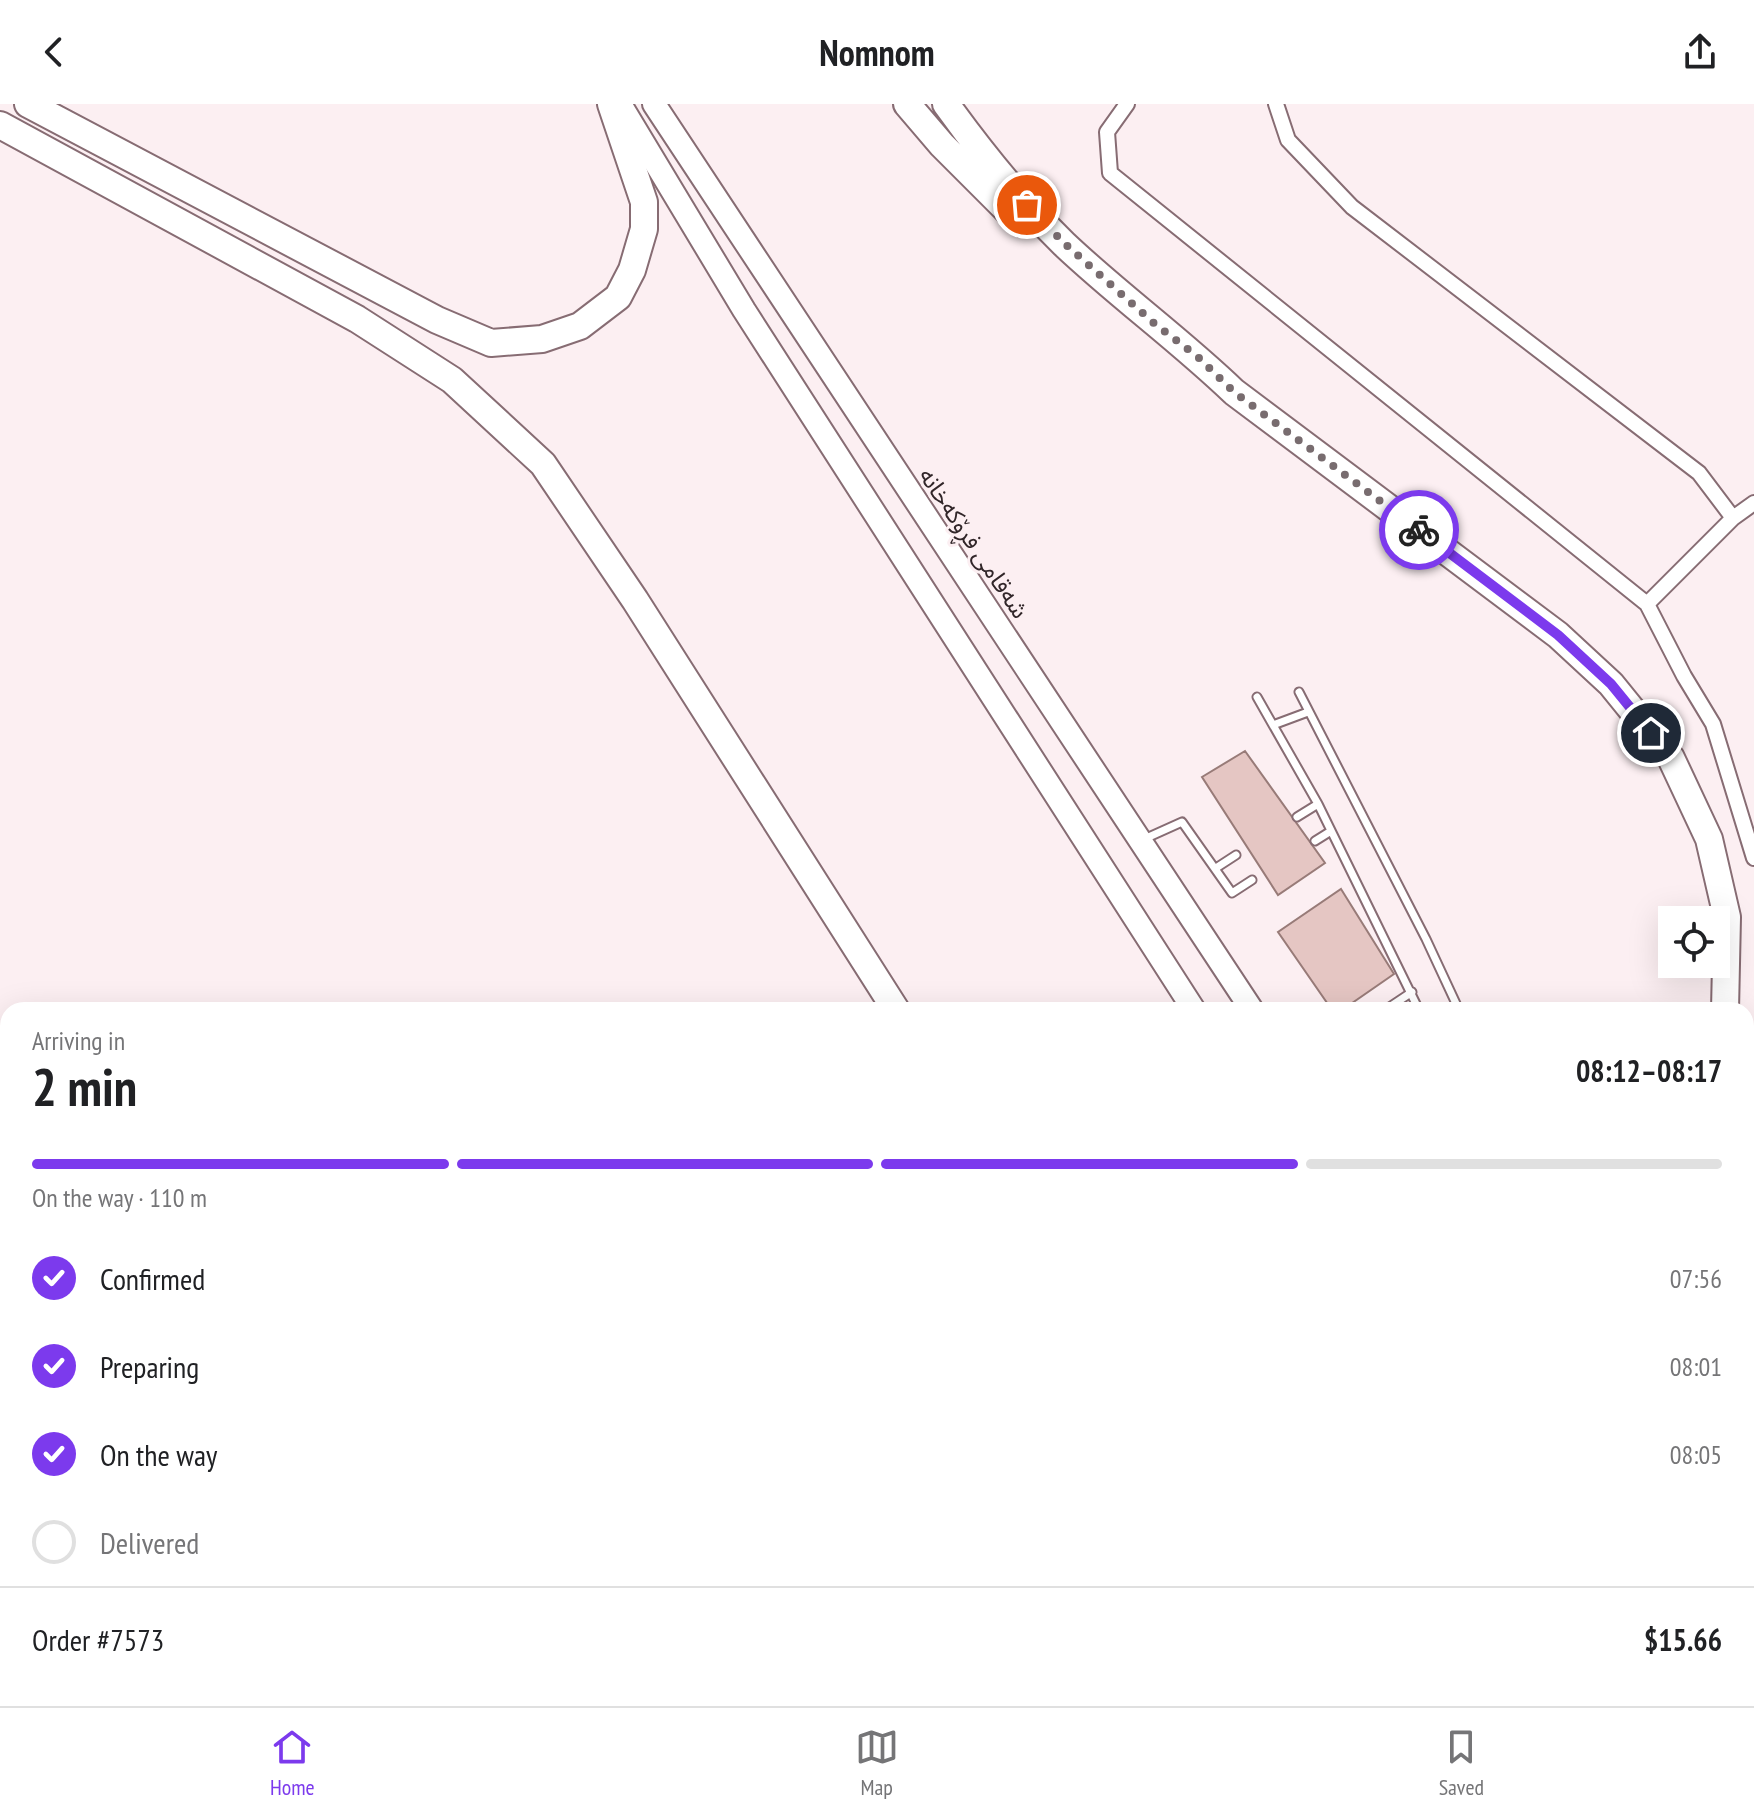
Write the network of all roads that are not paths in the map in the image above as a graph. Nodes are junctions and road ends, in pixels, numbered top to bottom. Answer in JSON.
{"nodes":[{"id":1,"x":28,"y":104,"type":"edge"},
{"id":2,"x":611,"y":104,"type":"edge"},
{"id":3,"x":620,"y":104,"type":"edge"},
{"id":4,"x":654,"y":104,"type":"edge"},
{"id":5,"x":907,"y":104,"type":"edge"},
{"id":6,"x":946,"y":104,"type":"edge"},
{"id":7,"x":1127,"y":104,"type":"edge"},
{"id":8,"x":1276,"y":104,"type":"edge"},
{"id":9,"x":0,"y":125,"type":"edge"},
{"id":10,"x":1234,"y":392,"type":"junction"},
{"id":11,"x":1754,"y":503,"type":"edge"},
{"id":12,"x":1733,"y":518,"type":"junction"},
{"id":13,"x":1647,"y":604,"type":"junction"},
{"id":14,"x":1299,"y":692,"type":"dead end"},
{"id":15,"x":1257,"y":697,"type":"dead end"},
{"id":16,"x":1308,"y":712,"type":"junction"},
{"id":17,"x":1273,"y":725,"type":"junction"},
{"id":18,"x":1318,"y":804,"type":"junction"},
{"id":19,"x":1297,"y":817,"type":"dead end"},
{"id":20,"x":1331,"y":831,"type":"junction"},
{"id":21,"x":1141,"y":841,"type":"junction"},
{"id":22,"x":1315,"y":841,"type":"dead end"},
{"id":23,"x":1236,"y":855,"type":"dead end"},
{"id":24,"x":1754,"y":858,"type":"edge"},
{"id":25,"x":1216,"y":868,"type":"junction"},
{"id":26,"x":1252,"y":880,"type":"dead end"},
{"id":27,"x":1412,"y":992,"type":"junction"},
{"id":28,"x":891,"y":1002,"type":"edge"},
{"id":29,"x":1189,"y":1002,"type":"edge"},
{"id":30,"x":1247,"y":1002,"type":"edge"},
{"id":31,"x":1397,"y":1002,"type":"edge"},
{"id":32,"x":1416,"y":1002,"type":"edge"},
{"id":33,"x":1455,"y":1002,"type":"edge"},
{"id":34,"x":1725,"y":1002,"type":"edge"}],
"edges":[{"from":1,"to":2,"type":"highway"},
{"from":3,"to":29,"type":"main road"},
{"from":4,"to":21,"type":"main road","name":"شەقامی فڕۆکەخانە"},
{"from":5,"to":10,"type":"highway"},
{"from":6,"to":10,"type":"highway"},
{"from":7,"to":13,"type":"street"},
{"from":8,"to":12,"type":"street"},
{"from":9,"to":28,"type":"highway"},
{"from":10,"to":34,"type":"highway"},
{"from":11,"to":12,"type":"street"},
{"from":12,"to":13,"type":"street"},
{"from":13,"to":24,"type":"street"},
{"from":14,"to":16,"type":"lane"},
{"from":15,"to":17,"type":"lane"},
{"from":16,"to":17,"type":"lane"},
{"from":16,"to":33,"type":"lane"},
{"from":17,"to":18,"type":"lane"},
{"from":18,"to":19,"type":"lane"},
{"from":18,"to":20,"type":"lane"},
{"from":20,"to":22,"type":"lane"},
{"from":20,"to":27,"type":"lane"},
{"from":21,"to":25,"type":"lane"},
{"from":21,"to":30,"type":"main road","name":"شەقامی فڕۆکەخانە"},
{"from":23,"to":25,"type":"lane"},
{"from":25,"to":26,"type":"lane"},
{"from":27,"to":31,"type":"lane"},
{"from":27,"to":32,"type":"lane"}]}
